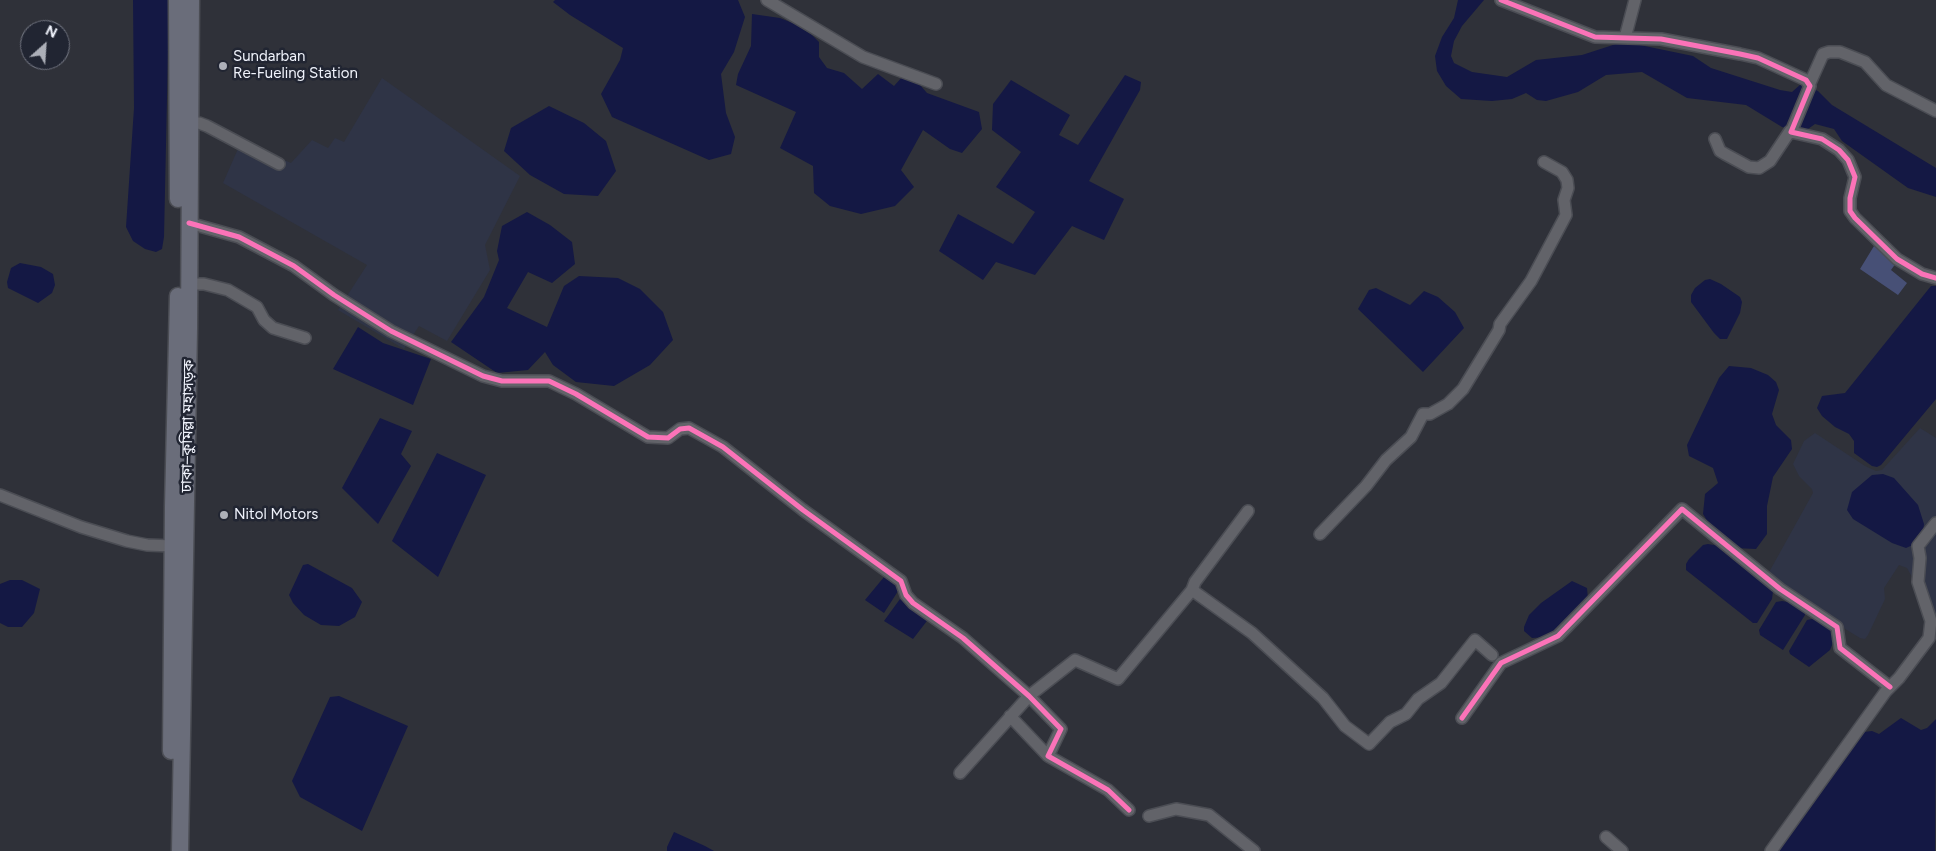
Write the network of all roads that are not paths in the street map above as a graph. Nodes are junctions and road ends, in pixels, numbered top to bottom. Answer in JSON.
{"nodes":[{"id":1,"x":177,"y":0,"type":"edge"},
{"id":2,"x":192,"y":0,"type":"edge"},
{"id":3,"x":767,"y":0,"type":"edge"},
{"id":4,"x":1501,"y":0,"type":"edge"},
{"id":5,"x":1635,"y":0,"type":"edge"},
{"id":6,"x":1625,"y":38,"type":"junction"},
{"id":7,"x":936,"y":84,"type":"dead end"},
{"id":8,"x":1810,"y":85,"type":"junction"},
{"id":9,"x":1936,"y":110,"type":"edge"},
{"id":10,"x":190,"y":123,"type":"junction"},
{"id":11,"x":1790,"y":130,"type":"junction"},
{"id":12,"x":1715,"y":139,"type":"dead end"},
{"id":13,"x":1544,"y":162,"type":"dead end"},
{"id":14,"x":279,"y":164,"type":"dead end"},
{"id":15,"x":189,"y":223,"type":"junction"},
{"id":16,"x":1936,"y":278,"type":"edge"},
{"id":17,"x":188,"y":284,"type":"junction"},
{"id":18,"x":305,"y":338,"type":"dead end"},
{"id":19,"x":0,"y":495,"type":"edge"},
{"id":20,"x":1248,"y":511,"type":"dead end"},
{"id":21,"x":1936,"y":523,"type":"edge"},
{"id":22,"x":1320,"y":534,"type":"dead end"},
{"id":23,"x":173,"y":546,"type":"junction"},
{"id":24,"x":1192,"y":590,"type":"junction"},
{"id":25,"x":1933,"y":620,"type":"edge"},
{"id":26,"x":1492,"y":655,"type":"dead end"},
{"id":27,"x":1890,"y":687,"type":"junction"},
{"id":28,"x":1029,"y":696,"type":"junction"},
{"id":29,"x":1010,"y":716,"type":"junction"},
{"id":30,"x":1462,"y":718,"type":"dead end"},
{"id":31,"x":1048,"y":756,"type":"junction"},
{"id":32,"x":960,"y":773,"type":"dead end"},
{"id":33,"x":1129,"y":810,"type":"dead end"},
{"id":34,"x":1149,"y":816,"type":"dead end"},
{"id":35,"x":1606,"y":837,"type":"dead end"},
{"id":36,"x":170,"y":851,"type":"edge"},
{"id":37,"x":180,"y":851,"type":"edge"},
{"id":38,"x":1254,"y":851,"type":"edge"},
{"id":39,"x":1622,"y":851,"type":"edge"},
{"id":40,"x":1771,"y":851,"type":"edge"}],
"edges":[{"from":1,"to":23,"type":"highway","name":"ঢাকা–কুমিল্লা মহাসড়ক"},
{"from":2,"to":10,"type":"highway","name":"ঢাকা–কুমিল্লা মহাসড়ক"},
{"from":3,"to":7,"type":"street"},
{"from":4,"to":6,"type":"street"},
{"from":5,"to":6,"type":"street"},
{"from":6,"to":8,"type":"street"},
{"from":8,"to":9,"type":"street"},
{"from":8,"to":11,"type":"street"},
{"from":10,"to":14,"type":"street"},
{"from":10,"to":15,"type":"highway","name":"ঢাকা–কুমিল্লা মহাসড়ক"},
{"from":11,"to":12,"type":"street"},
{"from":11,"to":16,"type":"street"},
{"from":13,"to":22,"type":"street"},
{"from":15,"to":17,"type":"highway","name":"ঢাকা–কুমিল্লা মহাসড়ক"},
{"from":15,"to":28,"type":"street"},
{"from":17,"to":18,"type":"street"},
{"from":17,"to":37,"type":"highway","name":"ঢাকা–কুমিল্লা মহাসড়ক"},
{"from":19,"to":23,"type":"street"},
{"from":20,"to":24,"type":"street"},
{"from":21,"to":25,"type":"street"},
{"from":23,"to":36,"type":"highway","name":"ঢাকা–কুমিল্লা মহাসড়ক"},
{"from":24,"to":26,"type":"street"},
{"from":24,"to":28,"type":"street"},
{"from":25,"to":27,"type":"street"},
{"from":27,"to":30,"type":"street"},
{"from":27,"to":40,"type":"street"},
{"from":28,"to":29,"type":"street"},
{"from":28,"to":31,"type":"street"},
{"from":29,"to":31,"type":"street"},
{"from":29,"to":32,"type":"street"},
{"from":31,"to":33,"type":"street"},
{"from":34,"to":38,"type":"street"},
{"from":35,"to":39,"type":"street"}]}
